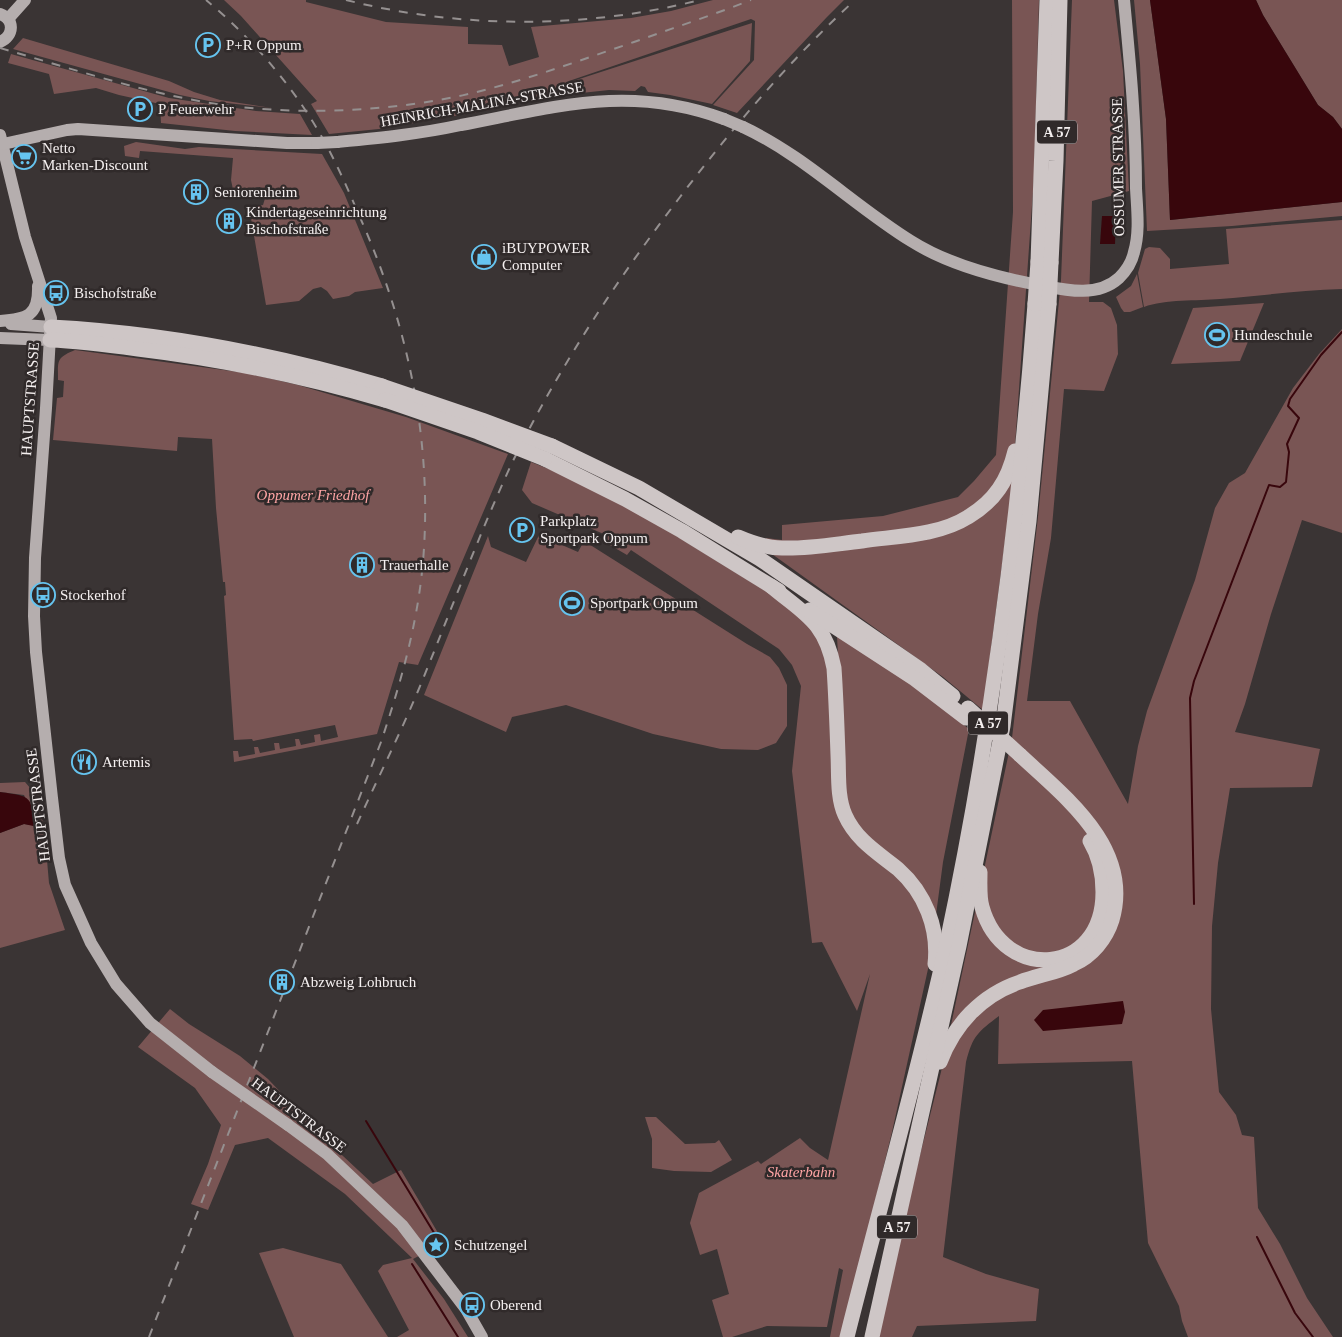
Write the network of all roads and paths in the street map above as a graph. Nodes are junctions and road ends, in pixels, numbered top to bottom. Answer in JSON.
{"nodes":[{"id":1,"x":24,"y":0,"type":"edge"},
{"id":2,"x":1047,"y":0,"type":"edge"},
{"id":3,"x":1060,"y":0,"type":"edge"},
{"id":4,"x":1124,"y":0,"type":"edge"},
{"id":5,"x":4,"y":16,"type":"edge"},
{"id":6,"x":0,"y":42,"type":"edge"},
{"id":7,"x":2,"y":139,"type":"edge"},
{"id":8,"x":1044,"y":263,"type":"junction"},
{"id":9,"x":37,"y":278,"type":"junction"},
{"id":10,"x":1011,"y":280,"type":"joint"},
{"id":11,"x":1042,"y":304,"type":"junction"},
{"id":12,"x":0,"y":322,"type":"edge"},
{"id":13,"x":50,"y":334,"type":"junction"},
{"id":14,"x":0,"y":338,"type":"edge"},
{"id":15,"x":1026,"y":414,"type":"junction"},
{"id":16,"x":548,"y":453,"type":"junction"},
{"id":17,"x":670,"y":505,"type":"junction"},
{"id":18,"x":770,"y":586,"type":"junction"},
{"id":19,"x":967,"y":713,"type":"junction"},
{"id":20,"x":1018,"y":760,"type":"junction"},
{"id":21,"x":982,"y":833,"type":"junction"},
{"id":22,"x":926,"y":1028,"type":"junction"},
{"id":23,"x":915,"y":1145,"type":"junction"},
{"id":24,"x":482,"y":1337,"type":"edge"},
{"id":25,"x":847,"y":1337,"type":"edge"},
{"id":26,"x":872,"y":1337,"type":"edge"}],
"edges":[{"from":1,"to":5,"type":"main road"},
{"from":2,"to":8,"type":"highway","number":"A 57"},
{"from":3,"to":8,"type":"highway","number":"A 57"},
{"from":4,"to":10,"type":"main road","name":"OSSUMER STRASSE"},
{"from":5,"to":6,"type":"main road"},
{"from":7,"to":9,"type":"main road","name":"HAUPTSTRASSE"},
{"from":7,"to":10,"type":"main road","name":"HEINRICH-MALINA-STRASSE","bridge":true},
{"from":8,"to":11,"type":"highway","number":"A 57","bridge":true},
{"from":9,"to":12,"type":"main road"},
{"from":9,"to":13,"type":"main road","name":"HAUPTSTRASSE"},
{"from":11,"to":15,"type":"highway","number":"A 57"},
{"from":11,"to":21,"type":"highway","number":"A 57"},
{"from":12,"to":13,"type":"main road"},
{"from":13,"to":14,"type":"main road"},
{"from":13,"to":16,"type":"highway","bridge":true},
{"from":13,"to":24,"type":"main road","name":"HAUPTSTRASSE","bridge":true},
{"from":15,"to":17,"type":"highway"},
{"from":15,"to":22,"type":"highway","number":"A 57"},
{"from":16,"to":17,"type":"highway"},
{"from":16,"to":18,"type":"highway"},
{"from":17,"to":19,"type":"highway"},
{"from":18,"to":19,"type":"highway"},
{"from":18,"to":22,"type":"highway"},
{"from":19,"to":20,"type":"highway","bridge":true},
{"from":20,"to":21,"type":"highway"},
{"from":20,"to":23,"type":"highway"},
{"from":21,"to":23,"type":"highway","number":"A 57"},
{"from":22,"to":25,"type":"highway","number":"A 57"},
{"from":23,"to":26,"type":"highway","number":"A 57"}]}
